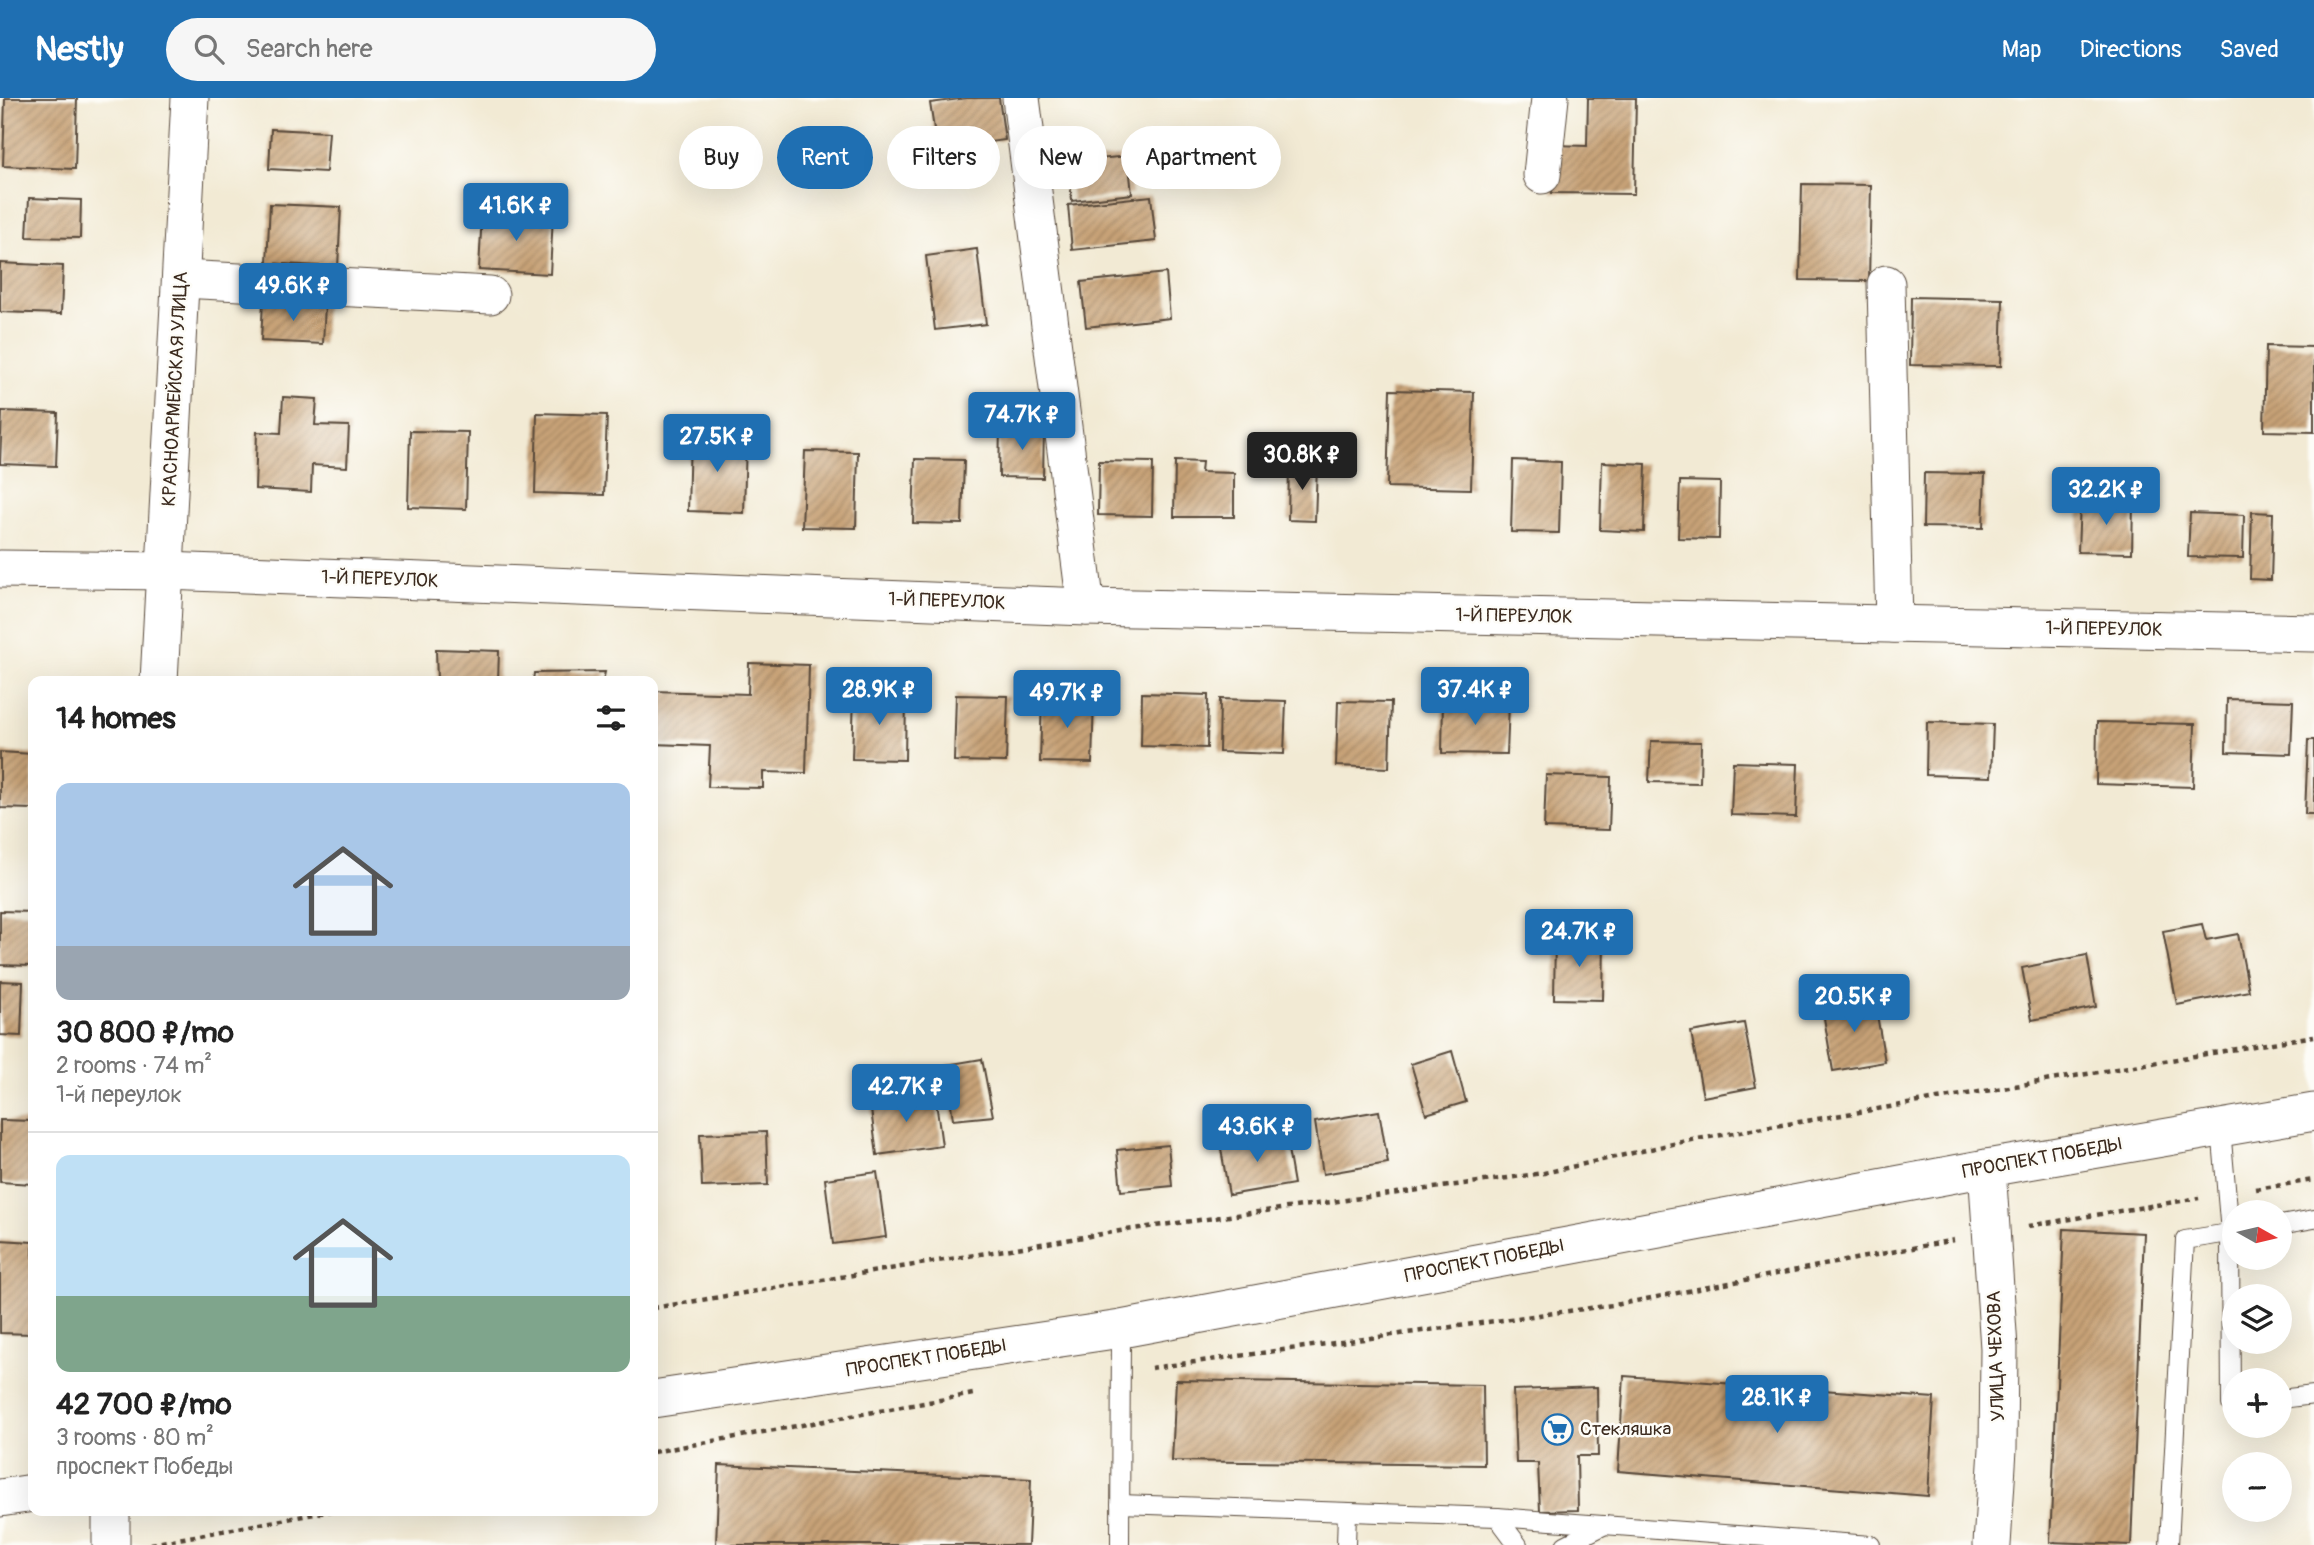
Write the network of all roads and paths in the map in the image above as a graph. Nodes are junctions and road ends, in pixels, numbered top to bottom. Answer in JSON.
{"nodes":[{"id":1,"x":190,"y":98,"type":"edge"},
{"id":2,"x":1021,"y":98,"type":"edge"},
{"id":3,"x":1550,"y":98,"type":"edge"},
{"id":4,"x":1542,"y":175,"type":"dead end"},
{"id":5,"x":181,"y":279,"type":"junction"},
{"id":6,"x":1886,"y":284,"type":"dead end"},
{"id":7,"x":490,"y":295,"type":"dead end"},
{"id":8,"x":0,"y":569,"type":"edge"},
{"id":9,"x":166,"y":571,"type":"junction"},
{"id":10,"x":1086,"y":607,"type":"junction"},
{"id":11,"x":1894,"y":624,"type":"junction"},
{"id":12,"x":2314,"y":633,"type":"edge"},
{"id":13,"x":159,"y":676,"type":"edge"},
{"id":14,"x":2314,"y":1036,"type":"edge"},
{"id":15,"x":2314,"y":1112,"type":"edge"},
{"id":16,"x":2221,"y":1128,"type":"junction"},
{"id":17,"x":1987,"y":1168,"type":"junction"},
{"id":18,"x":2314,"y":1180,"type":"edge"},
{"id":19,"x":2226,"y":1193,"type":"junction"},
{"id":20,"x":2227,"y":1200,"type":"edge"},
{"id":21,"x":2314,"y":1219,"type":"edge"},
{"id":22,"x":2292,"y":1223,"type":"edge"},
{"id":23,"x":1991,"y":1233,"type":"junction"},
{"id":24,"x":2222,"y":1234,"type":"edge"},
{"id":25,"x":2232,"y":1270,"type":"edge"},
{"id":26,"x":658,"y":1307,"type":"edge"},
{"id":27,"x":1121,"y":1329,"type":"junction"},
{"id":28,"x":2231,"y":1368,"type":"edge"},
{"id":29,"x":1121,"y":1372,"type":"junction"},
{"id":30,"x":983,"y":1392,"type":"dead end"},
{"id":31,"x":2314,"y":1395,"type":"edge"},
{"id":32,"x":658,"y":1398,"type":"edge"},
{"id":33,"x":2292,"y":1398,"type":"edge"},
{"id":34,"x":658,"y":1451,"type":"edge"},
{"id":35,"x":28,"y":1494,"type":"edge"},
{"id":36,"x":0,"y":1498,"type":"edge"},
{"id":37,"x":1120,"y":1504,"type":"junction"},
{"id":38,"x":1347,"y":1511,"type":"junction"},
{"id":39,"x":111,"y":1516,"type":"edge"},
{"id":40,"x":303,"y":1516,"type":"edge"},
{"id":41,"x":1497,"y":1517,"type":"junction"},
{"id":42,"x":1605,"y":1525,"type":"junction"},
{"id":43,"x":111,"y":1545,"type":"edge"},
{"id":44,"x":146,"y":1545,"type":"edge"},
{"id":45,"x":1120,"y":1545,"type":"edge"},
{"id":46,"x":1346,"y":1545,"type":"edge"},
{"id":47,"x":1518,"y":1545,"type":"edge"},
{"id":48,"x":1565,"y":1545,"type":"edge"},
{"id":49,"x":1871,"y":1545,"type":"edge"},
{"id":50,"x":1992,"y":1545,"type":"edge"},
{"id":51,"x":2169,"y":1545,"type":"edge"}],
"edges":[{"from":1,"to":5,"type":"street","name":"КРАСНОАРМЕЙСКАЯ УЛИЦА"},
{"from":2,"to":10,"type":"street"},
{"from":3,"to":4,"type":"street"},
{"from":5,"to":7,"type":"street"},
{"from":5,"to":9,"type":"street","name":"КРАСНОАРМЕЙСКАЯ УЛИЦА"},
{"from":6,"to":11,"type":"street"},
{"from":8,"to":9,"type":"street","name":"1-Й ПЕРЕУЛОК"},
{"from":9,"to":10,"type":"street","name":"1-Й ПЕРЕУЛОК"},
{"from":9,"to":13,"type":"street","name":"КРАСНОАРМЕЙСКАЯ УЛИЦА"},
{"from":10,"to":11,"type":"street","name":"1-Й ПЕРЕУЛОК"},
{"from":11,"to":12,"type":"street","name":"1-Й ПЕРЕУЛОК"},
{"from":14,"to":26,"type":"path"},
{"from":15,"to":16,"type":"street","name":"ПРОСПЕКТ ПОБЕДЫ"},
{"from":16,"to":17,"type":"street","name":"ПРОСПЕКТ ПОБЕДЫ"},
{"from":16,"to":19,"type":"lane"},
{"from":17,"to":23,"type":"street","name":"УЛИЦА ЧЕХОВА"},
{"from":17,"to":27,"type":"street","name":"ПРОСПЕКТ ПОБЕДЫ"},
{"from":18,"to":19,"type":"path"},
{"from":19,"to":20,"type":"lane"},
{"from":19,"to":23,"type":"path"},
{"from":21,"to":22,"type":"lane"},
{"from":23,"to":29,"type":"path"},
{"from":23,"to":50,"type":"street","name":"УЛИЦА ЧЕХОВА"},
{"from":24,"to":51,"type":"lane"},
{"from":25,"to":28,"type":"lane"},
{"from":27,"to":29,"type":"lane"},
{"from":27,"to":32,"type":"street","name":"ПРОСПЕКТ ПОБЕДЫ"},
{"from":29,"to":37,"type":"lane"},
{"from":30,"to":34,"type":"path"},
{"from":31,"to":33,"type":"lane"},
{"from":35,"to":36,"type":"street"},
{"from":37,"to":38,"type":"lane"},
{"from":37,"to":45,"type":"lane"},
{"from":38,"to":41,"type":"lane"},
{"from":38,"to":46,"type":"lane"},
{"from":39,"to":43,"type":"street"},
{"from":40,"to":44,"type":"path"},
{"from":41,"to":42,"type":"lane"},
{"from":41,"to":47,"type":"lane"},
{"from":42,"to":48,"type":"lane"},
{"from":42,"to":49,"type":"lane"}]}
